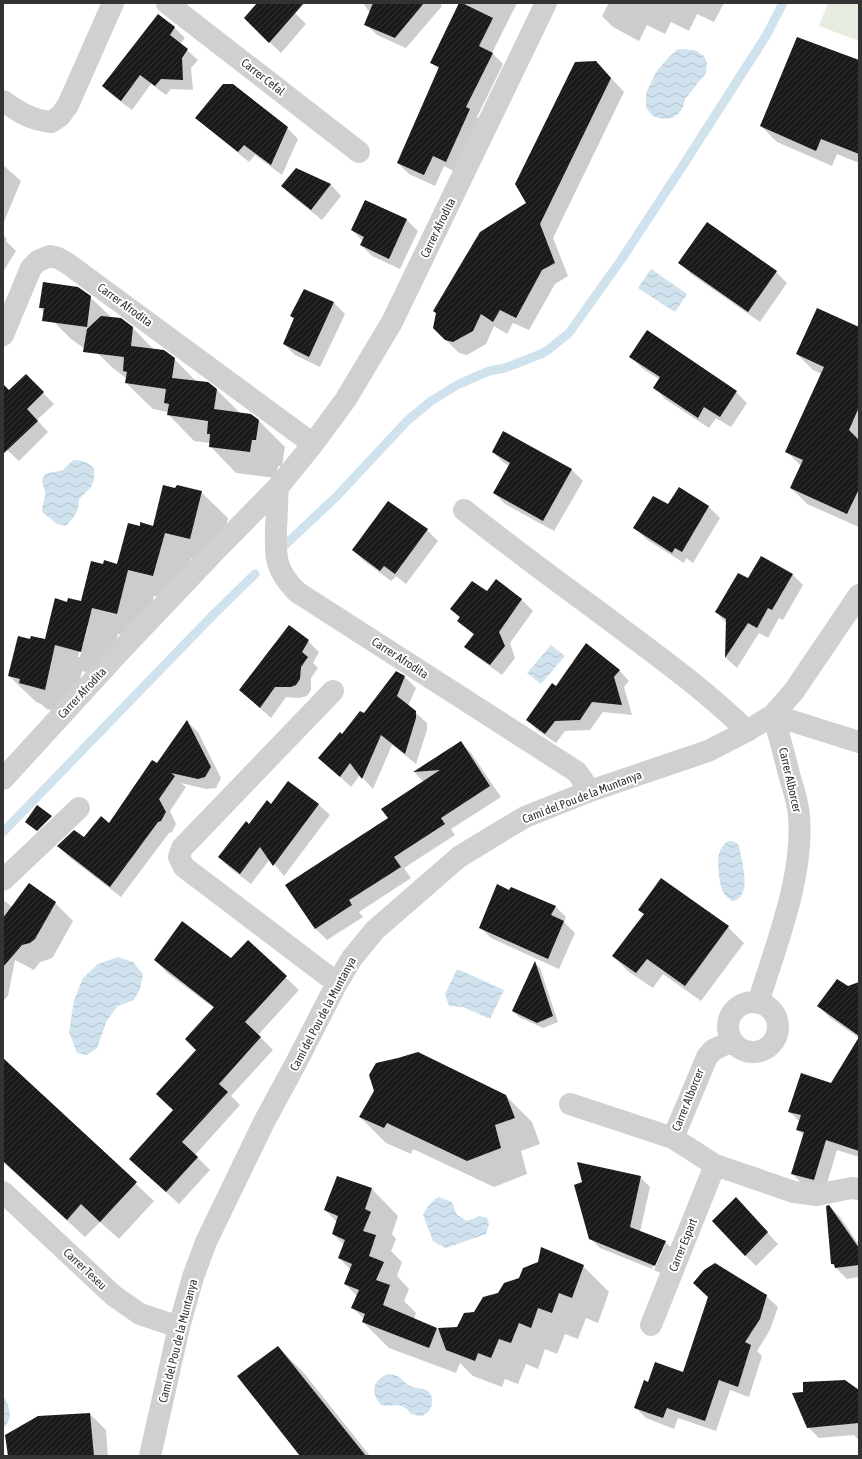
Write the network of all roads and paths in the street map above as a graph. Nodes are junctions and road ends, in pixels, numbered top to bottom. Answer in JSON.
{"nodes":[{"id":1,"x":113,"y":3,"type":"edge"},
{"id":2,"x":167,"y":3,"type":"edge"},
{"id":3,"x":546,"y":3,"type":"edge"},
{"id":4,"x":3,"y":101,"type":"edge"},
{"id":5,"x":359,"y":152,"type":"dead end"},
{"id":6,"x":3,"y":335,"type":"edge"},
{"id":7,"x":313,"y":444,"type":"junction"},
{"id":8,"x":278,"y":487,"type":"junction"},
{"id":9,"x":464,"y":510,"type":"dead end"},
{"id":10,"x":859,"y":595,"type":"edge"},
{"id":11,"x":333,"y":691,"type":"dead end"},
{"id":12,"x":773,"y":715,"type":"junction"},
{"id":13,"x":747,"y":731,"type":"junction"},
{"id":14,"x":859,"y":742,"type":"edge"},
{"id":15,"x":3,"y":779,"type":"edge"},
{"id":16,"x":590,"y":791,"type":"junction"},
{"id":17,"x":79,"y":808,"type":"dead end"},
{"id":18,"x":3,"y":880,"type":"edge"},
{"id":19,"x":337,"y":983,"type":"junction"},
{"id":20,"x":758,"y":1003,"type":"junction"},
{"id":21,"x":732,"y":1041,"type":"junction"},
{"id":22,"x":570,"y":1104,"type":"dead end"},
{"id":23,"x":672,"y":1138,"type":"junction"},
{"id":24,"x":715,"y":1165,"type":"junction"},
{"id":25,"x":859,"y":1189,"type":"edge"},
{"id":26,"x":3,"y":1192,"type":"edge"},
{"id":27,"x":650,"y":1325,"type":"dead end"},
{"id":28,"x":179,"y":1327,"type":"junction"},
{"id":29,"x":150,"y":1456,"type":"edge"}],
"edges":[{"from":1,"to":4,"type":"street"},
{"from":2,"to":5,"type":"street","name":"Carrer Cefal"},
{"from":3,"to":7,"type":"street","name":"Carrer Afrodita"},
{"from":6,"to":7,"type":"street","name":"Carrer Afrodita"},
{"from":7,"to":8,"type":"street","name":"Carrer Afrodita"},
{"from":8,"to":15,"type":"street","name":"Carrer Afrodita"},
{"from":8,"to":16,"type":"street","name":"Carrer Afrodita"},
{"from":9,"to":13,"type":"street"},
{"from":10,"to":12,"type":"street","name":"Camí del Pou de la Muntanya"},
{"from":11,"to":19,"type":"street"},
{"from":12,"to":13,"type":"street","name":"Camí del Pou de la Muntanya"},
{"from":12,"to":14,"type":"street"},
{"from":12,"to":20,"type":"street","name":"Carrer Alborcer"},
{"from":13,"to":16,"type":"street","name":"Camí del Pou de la Muntanya"},
{"from":16,"to":19,"type":"street","name":"Camí del Pou de la Muntanya"},
{"from":17,"to":18,"type":"street"},
{"from":19,"to":28,"type":"street","name":"Camí del Pou de la Muntanya"},
{"from":20,"to":21,"type":"street"},
{"from":20,"to":21,"type":"street"},
{"from":21,"to":23,"type":"street","name":"Carrer Alborcer"},
{"from":22,"to":23,"type":"street","name":"Carrer Alborcer"},
{"from":23,"to":24,"type":"street"},
{"from":24,"to":25,"type":"street"},
{"from":24,"to":27,"type":"street","name":"Carrer Espart"},
{"from":26,"to":28,"type":"street","name":"Carrer Teseu"},
{"from":28,"to":29,"type":"street","name":"Camí del Pou de la Muntanya"}]}
